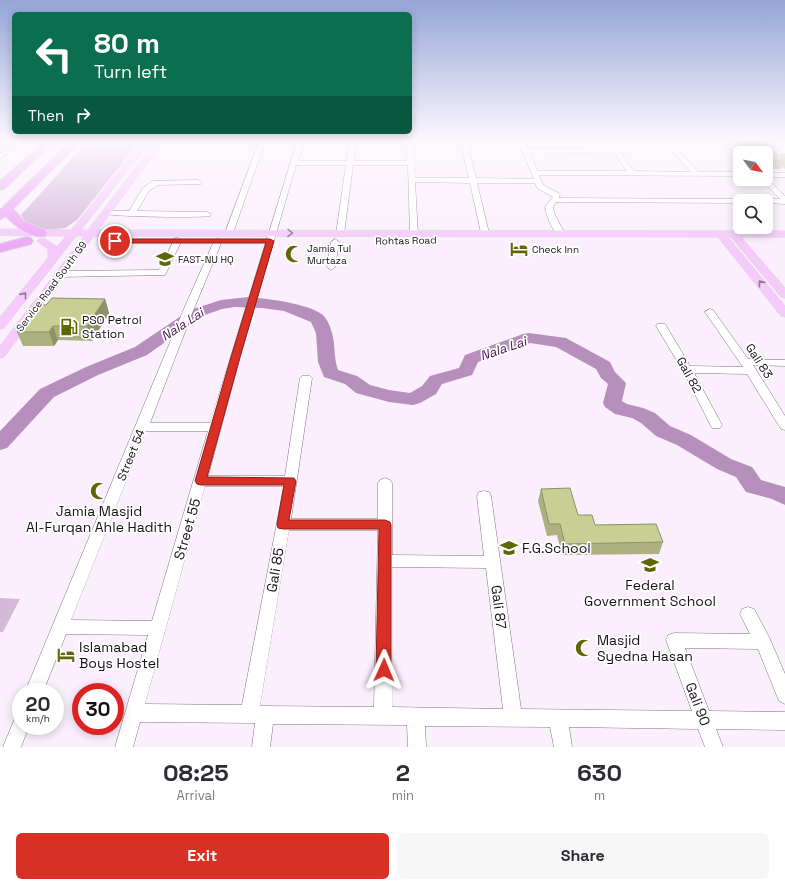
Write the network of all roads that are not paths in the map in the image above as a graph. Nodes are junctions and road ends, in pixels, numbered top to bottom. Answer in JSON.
{"nodes":[{"id":1,"x":11,"y":177,"type":"edge"},
{"id":2,"x":40,"y":177,"type":"edge"},
{"id":3,"x":118,"y":177,"type":"edge"},
{"id":4,"x":133,"y":177,"type":"edge"},
{"id":5,"x":249,"y":177,"type":"edge"},
{"id":6,"x":290,"y":177,"type":"edge"},
{"id":7,"x":347,"y":177,"type":"edge"},
{"id":8,"x":412,"y":177,"type":"edge"},
{"id":9,"x":472,"y":177,"type":"edge"},
{"id":10,"x":536,"y":177,"type":"edge"},
{"id":11,"x":412,"y":180,"type":"junction"},
{"id":12,"x":473,"y":181,"type":"junction"},
{"id":13,"x":538,"y":181,"type":"junction"},
{"id":14,"x":198,"y":182,"type":"dead end"},
{"id":15,"x":771,"y":186,"type":"edge"},
{"id":16,"x":0,"y":187,"type":"edge"},
{"id":17,"x":556,"y":200,"type":"junction"},
{"id":18,"x":733,"y":201,"type":"edge"},
{"id":19,"x":785,"y":201,"type":"edge"},
{"id":20,"x":773,"y":202,"type":"edge"},
{"id":21,"x":4,"y":213,"type":"edge"},
{"id":22,"x":106,"y":213,"type":"junction"},
{"id":23,"x":131,"y":214,"type":"junction"},
{"id":24,"x":207,"y":214,"type":"dead end"},
{"id":25,"x":0,"y":232,"type":"edge"},
{"id":26,"x":228,"y":233,"type":"junction"},
{"id":27,"x":485,"y":233,"type":"junction"},
{"id":28,"x":414,"y":234,"type":"junction"},
{"id":29,"x":561,"y":234,"type":"junction"},
{"id":30,"x":785,"y":234,"type":"edge"},
{"id":31,"x":42,"y":237,"type":"junction"},
{"id":32,"x":69,"y":237,"type":"junction"},
{"id":33,"x":89,"y":237,"type":"junction"},
{"id":34,"x":271,"y":237,"type":"junction"},
{"id":35,"x":730,"y":237,"type":"junction"},
{"id":36,"x":177,"y":238,"type":"junction"},
{"id":37,"x":337,"y":238,"type":"junction"},
{"id":38,"x":785,"y":240,"type":"edge"},
{"id":39,"x":0,"y":241,"type":"edge"},
{"id":40,"x":27,"y":241,"type":"junction"},
{"id":41,"x":218,"y":241,"type":"junction"},
{"id":42,"x":0,"y":248,"type":"edge"},
{"id":43,"x":53,"y":259,"type":"junction"},
{"id":44,"x":331,"y":267,"type":"dead end"},
{"id":45,"x":59,"y":274,"type":"junction"},
{"id":46,"x":785,"y":295,"type":"edge"},
{"id":47,"x":710,"y":312,"type":"dead end"},
{"id":48,"x":785,"y":314,"type":"edge"},
{"id":49,"x":0,"y":325,"type":"edge"},
{"id":50,"x":661,"y":326,"type":"dead end"},
{"id":51,"x":0,"y":354,"type":"edge"},
{"id":52,"x":785,"y":363,"type":"edge"},
{"id":53,"x":747,"y":366,"type":"junction"},
{"id":54,"x":687,"y":370,"type":"junction"},
{"id":55,"x":306,"y":378,"type":"dead end"},
{"id":56,"x":716,"y":425,"type":"dead end"},
{"id":57,"x":785,"y":426,"type":"edge"},
{"id":58,"x":142,"y":427,"type":"junction"},
{"id":59,"x":216,"y":428,"type":"junction"},
{"id":60,"x":201,"y":481,"type":"junction"},
{"id":61,"x":290,"y":481,"type":"junction"},
{"id":62,"x":385,"y":483,"type":"dead end"},
{"id":63,"x":484,"y":496,"type":"dead end"},
{"id":64,"x":283,"y":524,"type":"junction"},
{"id":65,"x":385,"y":525,"type":"junction"},
{"id":66,"x":385,"y":561,"type":"junction"},
{"id":67,"x":493,"y":562,"type":"junction"},
{"id":68,"x":748,"y":614,"type":"dead end"},
{"id":69,"x":60,"y":627,"type":"junction"},
{"id":70,"x":158,"y":628,"type":"junction"},
{"id":71,"x":763,"y":642,"type":"junction"},
{"id":72,"x":38,"y":683,"type":"edge"},
{"id":73,"x":785,"y":695,"type":"edge"},
{"id":74,"x":134,"y":713,"type":"junction"},
{"id":75,"x":257,"y":715,"type":"junction"},
{"id":76,"x":383,"y":716,"type":"junction"},
{"id":77,"x":416,"y":717,"type":"junction"},
{"id":78,"x":513,"y":718,"type":"junction"},
{"id":79,"x":558,"y":718,"type":"junction"},
{"id":80,"x":705,"y":720,"type":"junction"},
{"id":81,"x":785,"y":722,"type":"edge"},
{"id":82,"x":17,"y":735,"type":"edge"},
{"id":83,"x":12,"y":747,"type":"edge"},
{"id":84,"x":124,"y":747,"type":"edge"},
{"id":85,"x":261,"y":747,"type":"edge"},
{"id":86,"x":417,"y":747,"type":"edge"},
{"id":87,"x":563,"y":747,"type":"edge"},
{"id":88,"x":714,"y":747,"type":"edge"}],
"edges":[{"from":1,"to":16,"type":"highway"},
{"from":2,"to":21,"type":"highway"},
{"from":3,"to":32,"type":"main road","name":"Service Road South G9"},
{"from":4,"to":22,"type":"main road","name":"Service Road South G9"},
{"from":5,"to":26,"type":"street"},
{"from":6,"to":34,"type":"street","name":"Street 55"},
{"from":7,"to":37,"type":"street"},
{"from":8,"to":11,"type":"street"},
{"from":9,"to":12,"type":"street"},
{"from":10,"to":13,"type":"street"},
{"from":11,"to":12,"type":"street"},
{"from":11,"to":28,"type":"street"},
{"from":12,"to":13,"type":"street"},
{"from":12,"to":27,"type":"street"},
{"from":13,"to":17,"type":"street"},
{"from":14,"to":23,"type":"street"},
{"from":15,"to":19,"type":"street"},
{"from":17,"to":18,"type":"street"},
{"from":17,"to":29,"type":"street"},
{"from":19,"to":20,"type":"street"},
{"from":21,"to":31,"type":"highway"},
{"from":22,"to":23,"type":"street"},
{"from":22,"to":33,"type":"main road","name":"Service Road South G9"},
{"from":23,"to":24,"type":"street"},
{"from":25,"to":31,"type":"main road"},
{"from":26,"to":34,"type":"main road","name":"Rohtas Road"},
{"from":26,"to":36,"type":"main road","name":"Rohtas Road"},
{"from":27,"to":28,"type":"main road","name":"Rohtas Road"},
{"from":27,"to":29,"type":"main road","name":"Rohtas Road"},
{"from":28,"to":37,"type":"main road","name":"Rohtas Road"},
{"from":29,"to":35,"type":"main road","name":"Rohtas Road"},
{"from":30,"to":35,"type":"main road","name":"Rohtas Road"},
{"from":31,"to":32,"type":"main road","name":"Rohtas Road"},
{"from":31,"to":40,"type":"main road","name":"Rohtas Road"},
{"from":31,"to":43,"type":"main road"},
{"from":32,"to":33,"type":"main road","name":"Rohtas Road"},
{"from":32,"to":43,"type":"main road","name":"Service Road South G9"},
{"from":33,"to":36,"type":"main road","name":"Rohtas Road"},
{"from":33,"to":45,"type":"main road","name":"Service Road South G9"},
{"from":34,"to":37,"type":"main road","name":"Rohtas Road"},
{"from":34,"to":41,"type":"main road","name":"Rohtas Road"},
{"from":34,"to":59,"type":"street","name":"Street 55"},
{"from":35,"to":37,"type":"main road","name":"Rohtas Road"},
{"from":35,"to":38,"type":"main road","name":"Rohtas Road"},
{"from":35,"to":46,"type":"main road"},
{"from":48,"to":35,"type":"main road","one_way":true},
{"from":36,"to":41,"type":"main road","name":"Rohtas Road"},
{"from":36,"to":45,"type":"street"},
{"from":37,"to":44,"type":"street"},
{"from":39,"to":40,"type":"main road","name":"Rohtas Road"},
{"from":40,"to":42,"type":"highway"},
{"from":41,"to":58,"type":"street","name":"Street 54"},
{"from":49,"to":43,"type":"main road","name":"Service Road South G9","one_way":true},
{"from":45,"to":51,"type":"main road","name":"Service Road South G9"},
{"from":47,"to":53,"type":"street","name":"Gali 83"},
{"from":50,"to":54,"type":"street","name":"Gali 82"},
{"from":52,"to":53,"type":"street"},
{"from":53,"to":54,"type":"street"},
{"from":53,"to":57,"type":"street","name":"Gali 83"},
{"from":54,"to":56,"type":"street","name":"Gali 82"},
{"from":55,"to":61,"type":"street","name":"Gali 85"},
{"from":58,"to":59,"type":"street"},
{"from":58,"to":69,"type":"street","name":"Street 54"},
{"from":59,"to":60,"type":"street","name":"Street 55"},
{"from":60,"to":61,"type":"street"},
{"from":60,"to":70,"type":"street","name":"Street 55"},
{"from":61,"to":64,"type":"street","name":"Gali 85"},
{"from":62,"to":65,"type":"street"},
{"from":63,"to":67,"type":"street","name":"Gali 87"},
{"from":64,"to":65,"type":"street"},
{"from":64,"to":75,"type":"street","name":"Gali 85"},
{"from":65,"to":66,"type":"street"},
{"from":66,"to":67,"type":"street"},
{"from":66,"to":76,"type":"street"},
{"from":67,"to":78,"type":"street","name":"Gali 87"},
{"from":68,"to":71,"type":"street"},
{"from":69,"to":70,"type":"street"},
{"from":69,"to":72,"type":"street","name":"Street 54"},
{"from":70,"to":74,"type":"street","name":"Street 55"},
{"from":71,"to":73,"type":"street"},
{"from":71,"to":80,"type":"street","name":"Gali 90"},
{"from":74,"to":75,"type":"street"},
{"from":74,"to":84,"type":"street","name":"Street 55"},
{"from":75,"to":76,"type":"street"},
{"from":75,"to":85,"type":"street","name":"Gali 85"},
{"from":76,"to":77,"type":"street"},
{"from":77,"to":78,"type":"street"},
{"from":77,"to":86,"type":"street"},
{"from":78,"to":79,"type":"street"},
{"from":79,"to":80,"type":"street"},
{"from":79,"to":87,"type":"street"},
{"from":80,"to":81,"type":"street"},
{"from":80,"to":88,"type":"street","name":"Gali 90"},
{"from":82,"to":83,"type":"street"}]}
